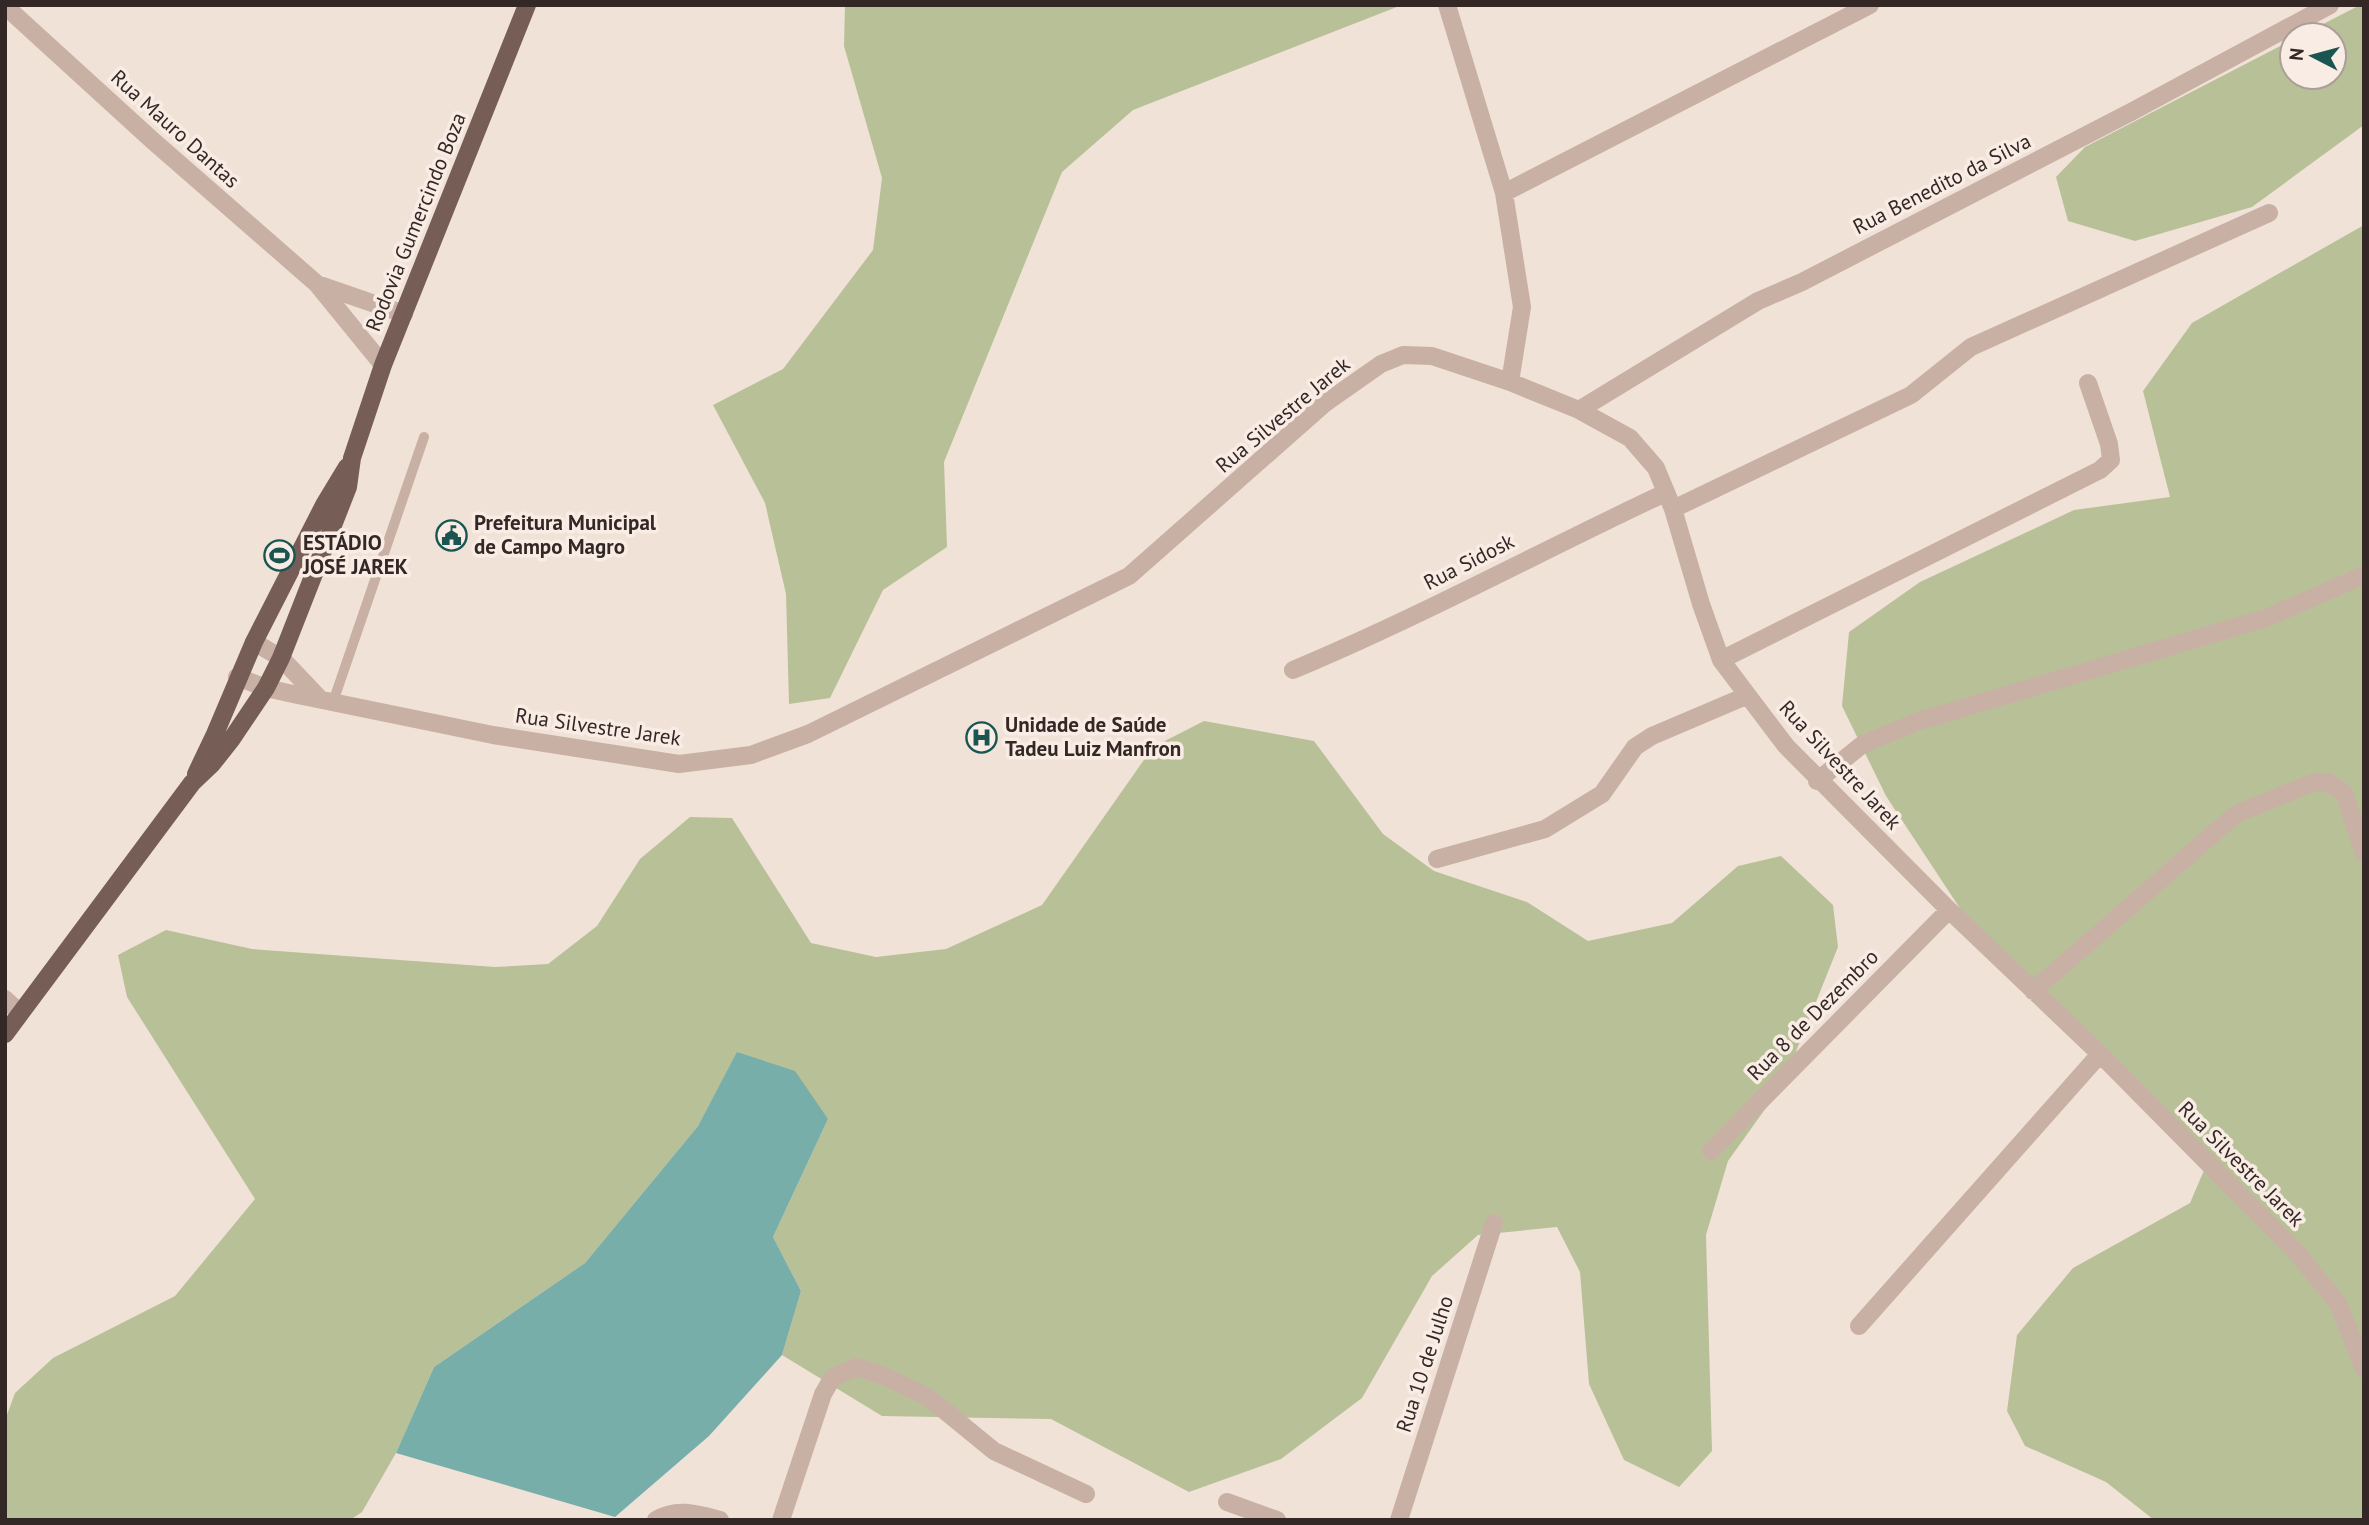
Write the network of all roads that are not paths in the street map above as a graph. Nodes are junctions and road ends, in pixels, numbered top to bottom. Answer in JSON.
{"nodes":[{"id":1,"x":527,"y":5,"type":"edge"},
{"id":2,"x":1870,"y":5,"type":"edge"},
{"id":3,"x":2330,"y":5,"type":"edge"},
{"id":4,"x":5,"y":6,"type":"edge"},
{"id":5,"x":1449,"y":7,"type":"edge"},
{"id":6,"x":1504,"y":193,"type":"junction"},
{"id":7,"x":2269,"y":213,"type":"dead end"},
{"id":8,"x":317,"y":284,"type":"junction"},
{"id":9,"x":404,"y":314,"type":"junction"},
{"id":10,"x":383,"y":365,"type":"junction"},
{"id":11,"x":1510,"y":382,"type":"junction"},
{"id":12,"x":2088,"y":383,"type":"dead end"},
{"id":13,"x":1579,"y":410,"type":"junction"},
{"id":14,"x":425,"y":437,"type":"dead end"},
{"id":15,"x":352,"y":458,"type":"junction"},
{"id":16,"x":1665,"y":493,"type":"junction"},
{"id":17,"x":1673,"y":509,"type":"junction"},
{"id":18,"x":2364,"y":575,"type":"edge"},
{"id":19,"x":254,"y":642,"type":"junction"},
{"id":20,"x":281,"y":658,"type":"junction"},
{"id":21,"x":1721,"y":660,"type":"junction"},
{"id":22,"x":1293,"y":670,"type":"dead end"},
{"id":23,"x":237,"y":677,"type":"junction"},
{"id":24,"x":266,"y":688,"type":"junction"},
{"id":25,"x":1746,"y":696,"type":"junction"},
{"id":26,"x":326,"y":701,"type":"junction"},
{"id":27,"x":1818,"y":781,"type":"junction"},
{"id":28,"x":192,"y":783,"type":"junction"},
{"id":29,"x":2364,"y":853,"type":"edge"},
{"id":30,"x":1437,"y":859,"type":"dead end"},
{"id":31,"x":1949,"y":910,"type":"junction"},
{"id":32,"x":2034,"y":991,"type":"junction"},
{"id":33,"x":5,"y":999,"type":"edge"},
{"id":34,"x":20,"y":1013,"type":"junction"},
{"id":35,"x":5,"y":1034,"type":"edge"},
{"id":36,"x":2100,"y":1054,"type":"junction"},
{"id":37,"x":1711,"y":1151,"type":"dead end"},
{"id":38,"x":1494,"y":1223,"type":"dead end"},
{"id":39,"x":1859,"y":1326,"type":"dead end"},
{"id":40,"x":2364,"y":1369,"type":"edge"},
{"id":41,"x":1086,"y":1494,"type":"dead end"},
{"id":42,"x":1227,"y":1502,"type":"dead end"},
{"id":43,"x":656,"y":1520,"type":"edge"},
{"id":44,"x":720,"y":1520,"type":"edge"},
{"id":45,"x":781,"y":1520,"type":"edge"},
{"id":46,"x":1276,"y":1520,"type":"edge"},
{"id":47,"x":1399,"y":1520,"type":"edge"}],
"edges":[{"from":1,"to":9,"type":"main road","name":"Rodovia Gumercindo Boza"},
{"from":2,"to":6,"type":"street"},
{"from":3,"to":13,"type":"street","name":"Rua Benedito da Silva"},
{"from":4,"to":8,"type":"street","name":"Rua Mauro Dantas"},
{"from":5,"to":6,"type":"street"},
{"from":6,"to":11,"type":"street"},
{"from":7,"to":17,"type":"street"},
{"from":8,"to":9,"type":"street","name":"Rua Mauro Dantas"},
{"from":8,"to":10,"type":"street","name":"Rua Mauro Dantas"},
{"from":9,"to":10,"type":"main road","name":"Rodovia Gumercindo Boza"},
{"from":10,"to":15,"type":"main road","name":"Rodovia Gumercindo Boza"},
{"from":11,"to":13,"type":"street","name":"Rua Silvestre Jarek"},
{"from":11,"to":26,"type":"street","name":"Rua Silvestre Jarek"},
{"from":12,"to":21,"type":"street"},
{"from":13,"to":16,"type":"street","name":"Rua Silvestre Jarek"},
{"from":14,"to":26,"type":"lane"},
{"from":15,"to":19,"type":"main road","name":"Rodovia Gumercindo Boza"},
{"from":15,"to":20,"type":"main road","name":"Rodovia Gumercindo Boza"},
{"from":16,"to":17,"type":"street","name":"Rua Silvestre Jarek"},
{"from":16,"to":22,"type":"street","name":"Rua Sidosk"},
{"from":17,"to":21,"type":"street","name":"Rua Silvestre Jarek"},
{"from":18,"to":27,"type":"street"},
{"from":19,"to":20,"type":"street"},
{"from":19,"to":23,"type":"main road","name":"Rodovia Gumercindo Boza"},
{"from":20,"to":24,"type":"main road","name":"Rodovia Gumercindo Boza"},
{"from":20,"to":26,"type":"street"},
{"from":21,"to":25,"type":"street","name":"Rua Silvestre Jarek"},
{"from":23,"to":24,"type":"street"},
{"from":23,"to":28,"type":"main road","name":"Rodovia Gumercindo Boza"},
{"from":24,"to":26,"type":"street","name":"Rua Silvestre Jarek"},
{"from":24,"to":28,"type":"main road","name":"Rodovia Gumercindo Boza"},
{"from":25,"to":27,"type":"street","name":"Rua Silvestre Jarek"},
{"from":25,"to":30,"type":"street"},
{"from":27,"to":31,"type":"street","name":"Rua Silvestre Jarek"},
{"from":28,"to":34,"type":"main road","name":"Rodovia Gumercindo Boza"},
{"from":29,"to":32,"type":"street"},
{"from":31,"to":32,"type":"street","name":"Rua Silvestre Jarek"},
{"from":31,"to":37,"type":"street","name":"Rua 8 de Dezembro"},
{"from":32,"to":36,"type":"street","name":"Rua Silvestre Jarek"},
{"from":33,"to":34,"type":"street"},
{"from":34,"to":35,"type":"main road","name":"Rodovia Gumercindo Boza"},
{"from":36,"to":39,"type":"street"},
{"from":36,"to":40,"type":"street","name":"Rua Silvestre Jarek"},
{"from":38,"to":47,"type":"street","name":"Rua 10 de Julho"},
{"from":41,"to":45,"type":"street"},
{"from":42,"to":46,"type":"street"},
{"from":43,"to":44,"type":"street"}]}
